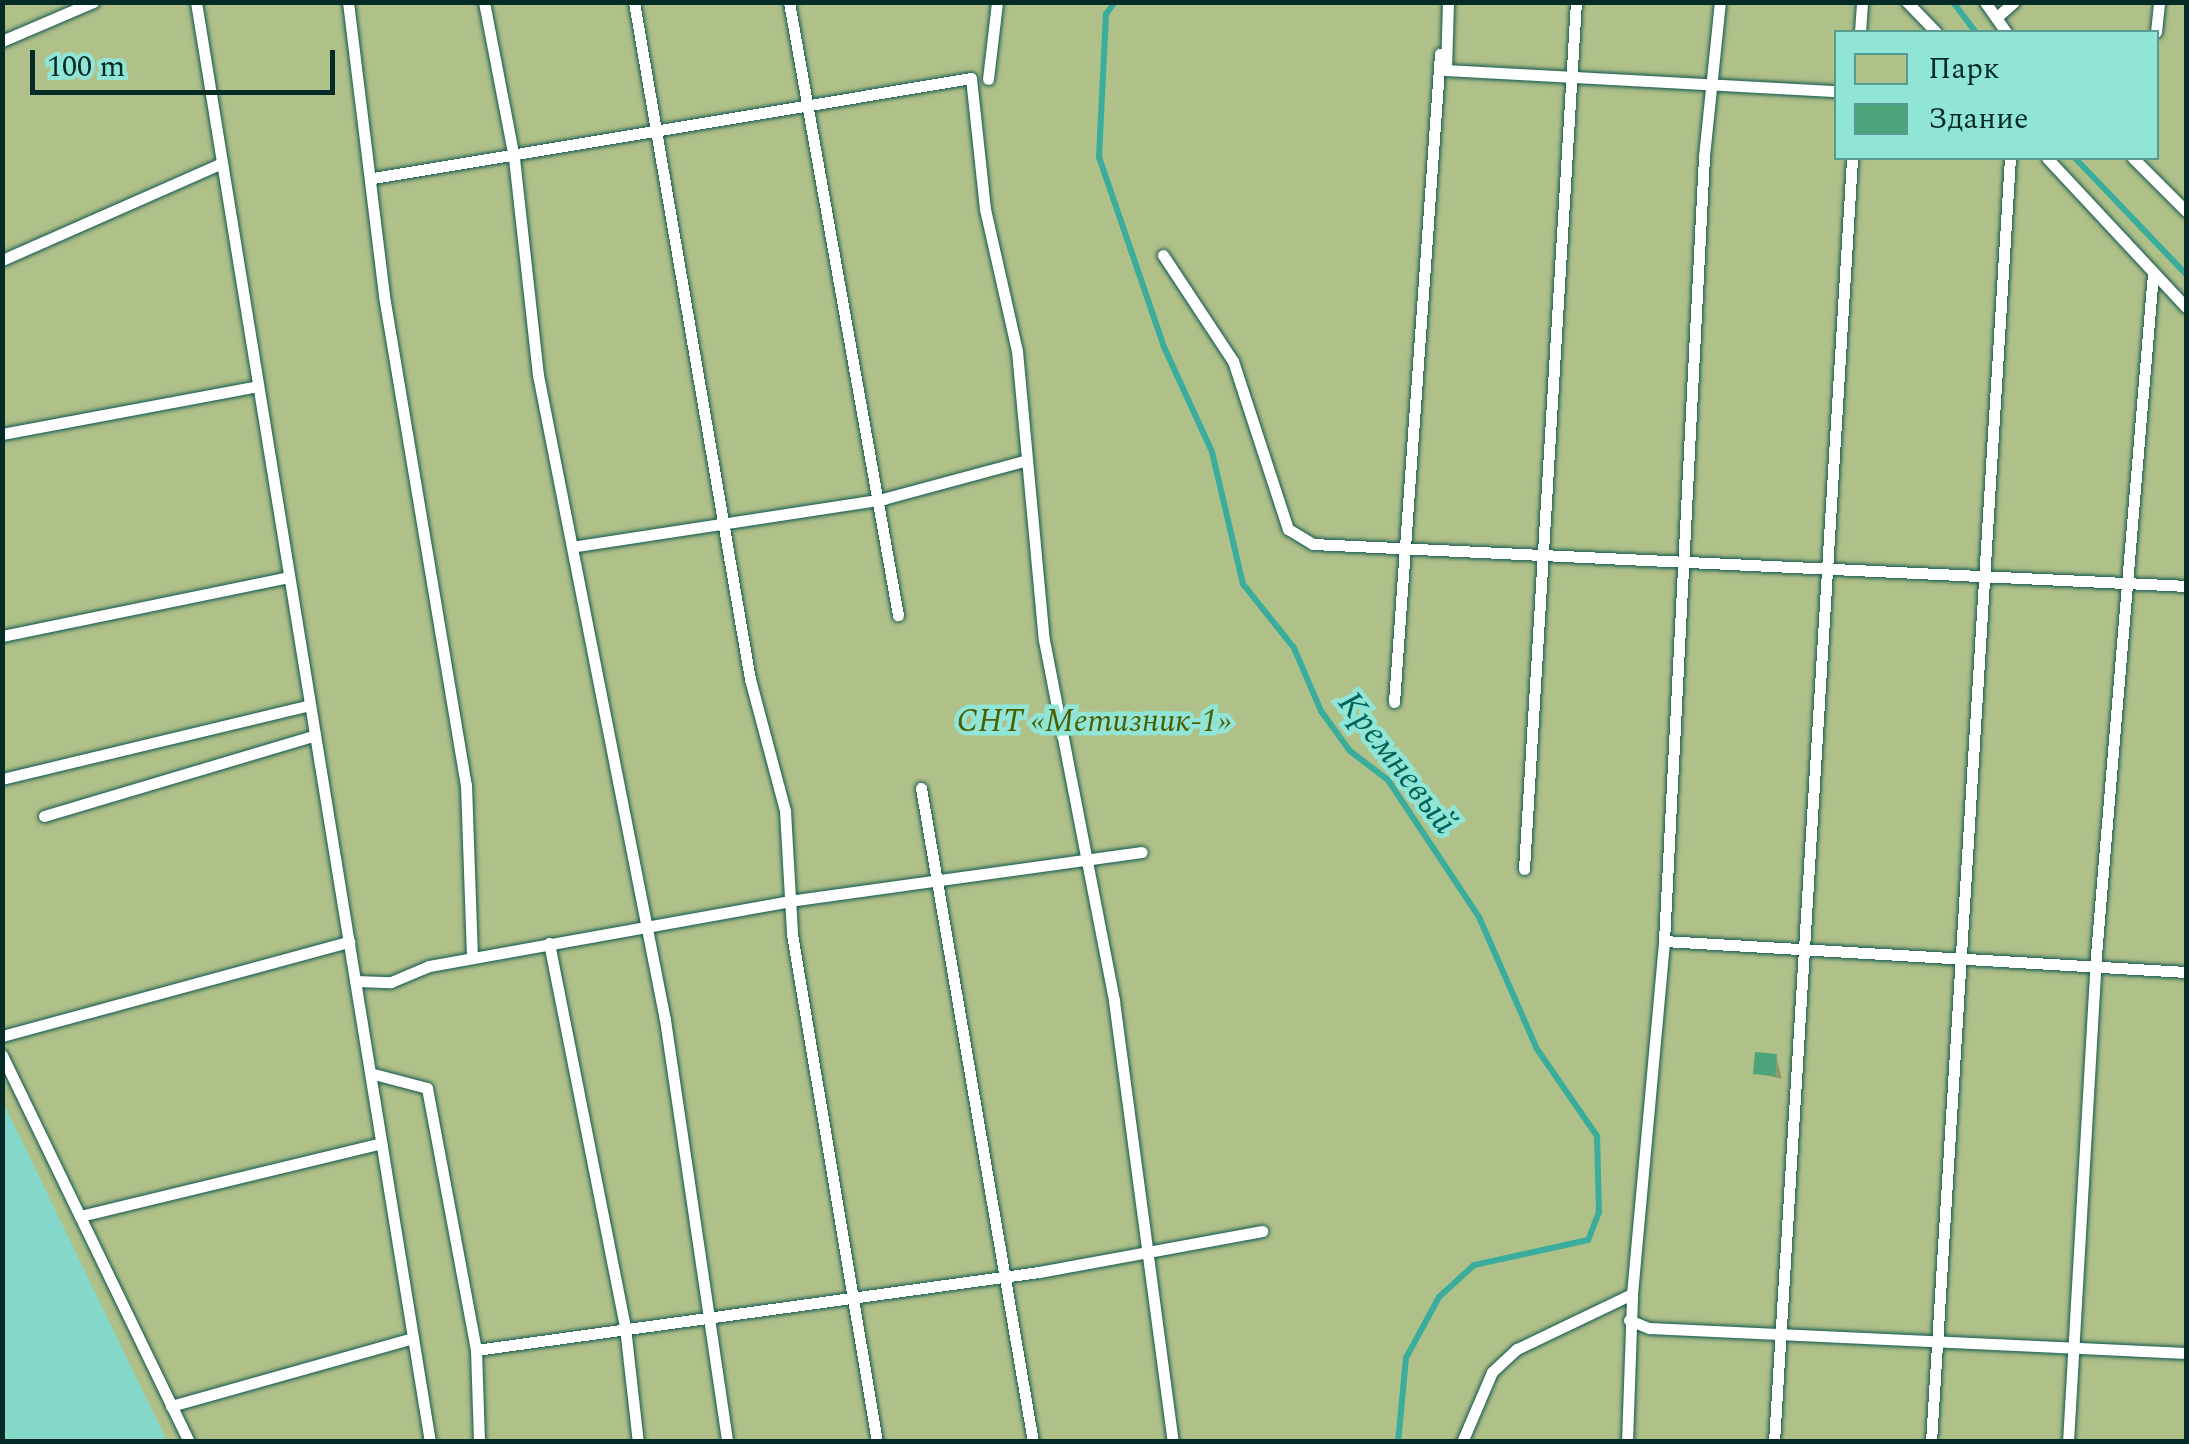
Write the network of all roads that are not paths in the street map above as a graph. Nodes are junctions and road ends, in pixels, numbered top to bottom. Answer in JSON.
{"nodes":[{"id":1,"x":93,"y":2,"type":"edge"},
{"id":2,"x":196,"y":2,"type":"edge"},
{"id":3,"x":348,"y":2,"type":"edge"},
{"id":4,"x":484,"y":2,"type":"edge"},
{"id":5,"x":634,"y":2,"type":"edge"},
{"id":6,"x":788,"y":2,"type":"edge"},
{"id":7,"x":997,"y":2,"type":"edge"},
{"id":8,"x":1448,"y":2,"type":"edge"},
{"id":9,"x":1576,"y":2,"type":"edge"},
{"id":10,"x":1720,"y":2,"type":"edge"},
{"id":11,"x":1862,"y":2,"type":"edge"},
{"id":12,"x":1907,"y":2,"type":"edge"},
{"id":13,"x":1985,"y":2,"type":"edge"},
{"id":14,"x":2014,"y":2,"type":"edge"},
{"id":15,"x":2159,"y":2,"type":"edge"},
{"id":16,"x":1998,"y":16,"type":"junction"},
{"id":17,"x":1860,"y":30,"type":"edge"},
{"id":18,"x":1934,"y":30,"type":"edge"},
{"id":19,"x":2005,"y":30,"type":"edge"},
{"id":20,"x":2156,"y":30,"type":"edge"},
{"id":21,"x":2,"y":41,"type":"edge"},
{"id":22,"x":1440,"y":54,"type":"junction"},
{"id":23,"x":1572,"y":75,"type":"junction"},
{"id":24,"x":988,"y":79,"type":"dead end"},
{"id":25,"x":1712,"y":82,"type":"junction"},
{"id":26,"x":1834,"y":91,"type":"edge"},
{"id":27,"x":806,"y":106,"type":"junction"},
{"id":28,"x":656,"y":128,"type":"junction"},
{"id":29,"x":514,"y":158,"type":"junction"},
{"id":30,"x":1852,"y":160,"type":"edge"},
{"id":31,"x":2010,"y":160,"type":"edge"},
{"id":32,"x":2048,"y":160,"type":"edge"},
{"id":33,"x":2140,"y":160,"type":"edge"},
{"id":34,"x":222,"y":164,"type":"junction"},
{"id":35,"x":373,"y":178,"type":"junction"},
{"id":36,"x":2186,"y":211,"type":"edge"},
{"id":37,"x":1163,"y":255,"type":"dead end"},
{"id":38,"x":2,"y":260,"type":"edge"},
{"id":39,"x":2153,"y":273,"type":"junction"},
{"id":40,"x":2186,"y":307,"type":"edge"},
{"id":41,"x":258,"y":386,"type":"junction"},
{"id":42,"x":2,"y":434,"type":"edge"},
{"id":43,"x":1024,"y":461,"type":"junction"},
{"id":44,"x":883,"y":499,"type":"junction"},
{"id":45,"x":724,"y":529,"type":"junction"},
{"id":46,"x":1404,"y":545,"type":"junction"},
{"id":47,"x":577,"y":546,"type":"junction"},
{"id":48,"x":1548,"y":550,"type":"junction"},
{"id":49,"x":1686,"y":556,"type":"junction"},
{"id":50,"x":1826,"y":562,"type":"junction"},
{"id":51,"x":1982,"y":573,"type":"junction"},
{"id":52,"x":290,"y":577,"type":"junction"},
{"id":53,"x":2126,"y":582,"type":"junction"},
{"id":54,"x":2186,"y":586,"type":"edge"},
{"id":55,"x":898,"y":616,"type":"dead end"},
{"id":56,"x":2,"y":636,"type":"edge"},
{"id":57,"x":1394,"y":702,"type":"dead end"},
{"id":58,"x":310,"y":705,"type":"junction"},
{"id":59,"x":315,"y":735,"type":"junction"},
{"id":60,"x":2,"y":779,"type":"edge"},
{"id":61,"x":921,"y":788,"type":"dead end"},
{"id":62,"x":44,"y":816,"type":"dead end"},
{"id":63,"x":1142,"y":852,"type":"dead end"},
{"id":64,"x":1087,"y":858,"type":"junction"},
{"id":65,"x":1524,"y":868,"type":"dead end"},
{"id":66,"x":938,"y":880,"type":"junction"},
{"id":67,"x":789,"y":901,"type":"junction"},
{"id":68,"x":640,"y":926,"type":"junction"},
{"id":69,"x":1664,"y":941,"type":"junction"},
{"id":70,"x":349,"y":942,"type":"junction"},
{"id":71,"x":549,"y":943,"type":"junction"},
{"id":72,"x":1802,"y":949,"type":"junction"},
{"id":73,"x":472,"y":958,"type":"junction"},
{"id":74,"x":1958,"y":958,"type":"junction"},
{"id":75,"x":2094,"y":968,"type":"junction"},
{"id":76,"x":2186,"y":972,"type":"edge"},
{"id":77,"x":355,"y":981,"type":"junction"},
{"id":78,"x":2,"y":1036,"type":"edge"},
{"id":79,"x":2,"y":1054,"type":"edge"},
{"id":80,"x":370,"y":1073,"type":"junction"},
{"id":81,"x":382,"y":1144,"type":"junction"},
{"id":82,"x":80,"y":1216,"type":"junction"},
{"id":83,"x":1262,"y":1231,"type":"dead end"},
{"id":84,"x":1142,"y":1250,"type":"junction"},
{"id":85,"x":1006,"y":1270,"type":"junction"},
{"id":86,"x":1632,"y":1294,"type":"junction"},
{"id":87,"x":852,"y":1295,"type":"junction"},
{"id":88,"x":703,"y":1317,"type":"junction"},
{"id":89,"x":1628,"y":1320,"type":"junction"},
{"id":90,"x":625,"y":1327,"type":"junction"},
{"id":91,"x":1780,"y":1336,"type":"junction"},
{"id":92,"x":413,"y":1338,"type":"junction"},
{"id":93,"x":1936,"y":1341,"type":"junction"},
{"id":94,"x":2073,"y":1349,"type":"junction"},
{"id":95,"x":476,"y":1350,"type":"junction"},
{"id":96,"x":2186,"y":1353,"type":"edge"},
{"id":97,"x":172,"y":1406,"type":"junction"},
{"id":98,"x":188,"y":1442,"type":"edge"},
{"id":99,"x":430,"y":1442,"type":"edge"},
{"id":100,"x":480,"y":1442,"type":"edge"},
{"id":101,"x":638,"y":1442,"type":"edge"},
{"id":102,"x":727,"y":1442,"type":"edge"},
{"id":103,"x":877,"y":1442,"type":"edge"},
{"id":104,"x":1033,"y":1442,"type":"edge"},
{"id":105,"x":1174,"y":1442,"type":"edge"},
{"id":106,"x":1462,"y":1442,"type":"edge"},
{"id":107,"x":1627,"y":1442,"type":"edge"},
{"id":108,"x":1774,"y":1442,"type":"edge"},
{"id":109,"x":1931,"y":1442,"type":"edge"},
{"id":110,"x":2068,"y":1442,"type":"edge"}],
"edges":[{"from":1,"to":21,"type":"lane"},
{"from":2,"to":34,"type":"lane"},
{"from":3,"to":35,"type":"lane"},
{"from":4,"to":29,"type":"lane"},
{"from":5,"to":28,"type":"lane"},
{"from":6,"to":27,"type":"lane"},
{"from":7,"to":24,"type":"lane"},
{"from":8,"to":22,"type":"lane"},
{"from":9,"to":23,"type":"lane"},
{"from":10,"to":25,"type":"lane"},
{"from":11,"to":17,"type":"lane"},
{"from":12,"to":18,"type":"lane"},
{"from":13,"to":16,"type":"lane"},
{"from":14,"to":16,"type":"lane"},
{"from":15,"to":20,"type":"lane"},
{"from":16,"to":19,"type":"lane"},
{"from":22,"to":23,"type":"lane"},
{"from":22,"to":46,"type":"lane"},
{"from":23,"to":25,"type":"lane"},
{"from":23,"to":48,"type":"lane"},
{"from":25,"to":26,"type":"lane"},
{"from":25,"to":49,"type":"lane"},
{"from":27,"to":28,"type":"lane"},
{"from":27,"to":43,"type":"lane"},
{"from":27,"to":44,"type":"lane"},
{"from":28,"to":29,"type":"lane"},
{"from":28,"to":45,"type":"lane"},
{"from":29,"to":35,"type":"lane"},
{"from":29,"to":47,"type":"lane"},
{"from":30,"to":50,"type":"lane"},
{"from":31,"to":51,"type":"lane"},
{"from":32,"to":39,"type":"lane"},
{"from":33,"to":36,"type":"lane"},
{"from":34,"to":38,"type":"lane"},
{"from":34,"to":41,"type":"lane"},
{"from":35,"to":73,"type":"lane"},
{"from":37,"to":46,"type":"lane"},
{"from":39,"to":40,"type":"lane"},
{"from":39,"to":53,"type":"lane"},
{"from":41,"to":42,"type":"lane"},
{"from":41,"to":52,"type":"lane"},
{"from":43,"to":44,"type":"lane"},
{"from":43,"to":64,"type":"lane"},
{"from":44,"to":45,"type":"lane"},
{"from":44,"to":55,"type":"lane"},
{"from":45,"to":47,"type":"lane"},
{"from":45,"to":67,"type":"lane"},
{"from":46,"to":48,"type":"lane"},
{"from":46,"to":57,"type":"lane"},
{"from":47,"to":68,"type":"lane"},
{"from":48,"to":49,"type":"lane"},
{"from":48,"to":65,"type":"lane"},
{"from":49,"to":50,"type":"lane"},
{"from":49,"to":69,"type":"lane"},
{"from":50,"to":51,"type":"lane"},
{"from":50,"to":72,"type":"lane"},
{"from":51,"to":53,"type":"lane"},
{"from":51,"to":74,"type":"lane"},
{"from":52,"to":56,"type":"lane"},
{"from":52,"to":58,"type":"lane"},
{"from":53,"to":54,"type":"lane"},
{"from":53,"to":75,"type":"lane"},
{"from":58,"to":59,"type":"lane"},
{"from":58,"to":60,"type":"lane"},
{"from":59,"to":62,"type":"lane"},
{"from":59,"to":70,"type":"lane"},
{"from":61,"to":66,"type":"lane"},
{"from":63,"to":64,"type":"lane"},
{"from":64,"to":66,"type":"lane"},
{"from":64,"to":84,"type":"lane"},
{"from":66,"to":67,"type":"lane"},
{"from":66,"to":85,"type":"lane"},
{"from":67,"to":68,"type":"lane"},
{"from":67,"to":87,"type":"lane"},
{"from":68,"to":71,"type":"lane"},
{"from":68,"to":88,"type":"lane"},
{"from":69,"to":72,"type":"lane"},
{"from":69,"to":86,"type":"lane"},
{"from":70,"to":77,"type":"lane"},
{"from":70,"to":78,"type":"lane"},
{"from":71,"to":73,"type":"lane"},
{"from":71,"to":90,"type":"lane"},
{"from":72,"to":74,"type":"lane"},
{"from":72,"to":91,"type":"lane"},
{"from":73,"to":77,"type":"lane"},
{"from":74,"to":75,"type":"lane"},
{"from":74,"to":93,"type":"lane"},
{"from":75,"to":76,"type":"lane"},
{"from":75,"to":94,"type":"lane"},
{"from":77,"to":80,"type":"lane"},
{"from":79,"to":82,"type":"lane"},
{"from":80,"to":81,"type":"lane"},
{"from":80,"to":95,"type":"lane"},
{"from":81,"to":82,"type":"lane"},
{"from":81,"to":92,"type":"lane"},
{"from":82,"to":97,"type":"lane"},
{"from":83,"to":84,"type":"lane"},
{"from":84,"to":85,"type":"lane"},
{"from":84,"to":105,"type":"lane"},
{"from":85,"to":87,"type":"lane"},
{"from":85,"to":104,"type":"lane"},
{"from":86,"to":89,"type":"lane"},
{"from":86,"to":106,"type":"lane"},
{"from":87,"to":88,"type":"lane"},
{"from":87,"to":103,"type":"lane"},
{"from":88,"to":90,"type":"lane"},
{"from":88,"to":102,"type":"lane"},
{"from":89,"to":91,"type":"lane"},
{"from":89,"to":107,"type":"lane"},
{"from":90,"to":95,"type":"lane"},
{"from":90,"to":101,"type":"lane"},
{"from":91,"to":93,"type":"lane"},
{"from":91,"to":108,"type":"lane"},
{"from":92,"to":97,"type":"lane"},
{"from":92,"to":99,"type":"lane"},
{"from":93,"to":94,"type":"lane"},
{"from":93,"to":109,"type":"lane"},
{"from":94,"to":96,"type":"lane"},
{"from":94,"to":110,"type":"lane"},
{"from":95,"to":100,"type":"lane"},
{"from":97,"to":98,"type":"lane"}]}
